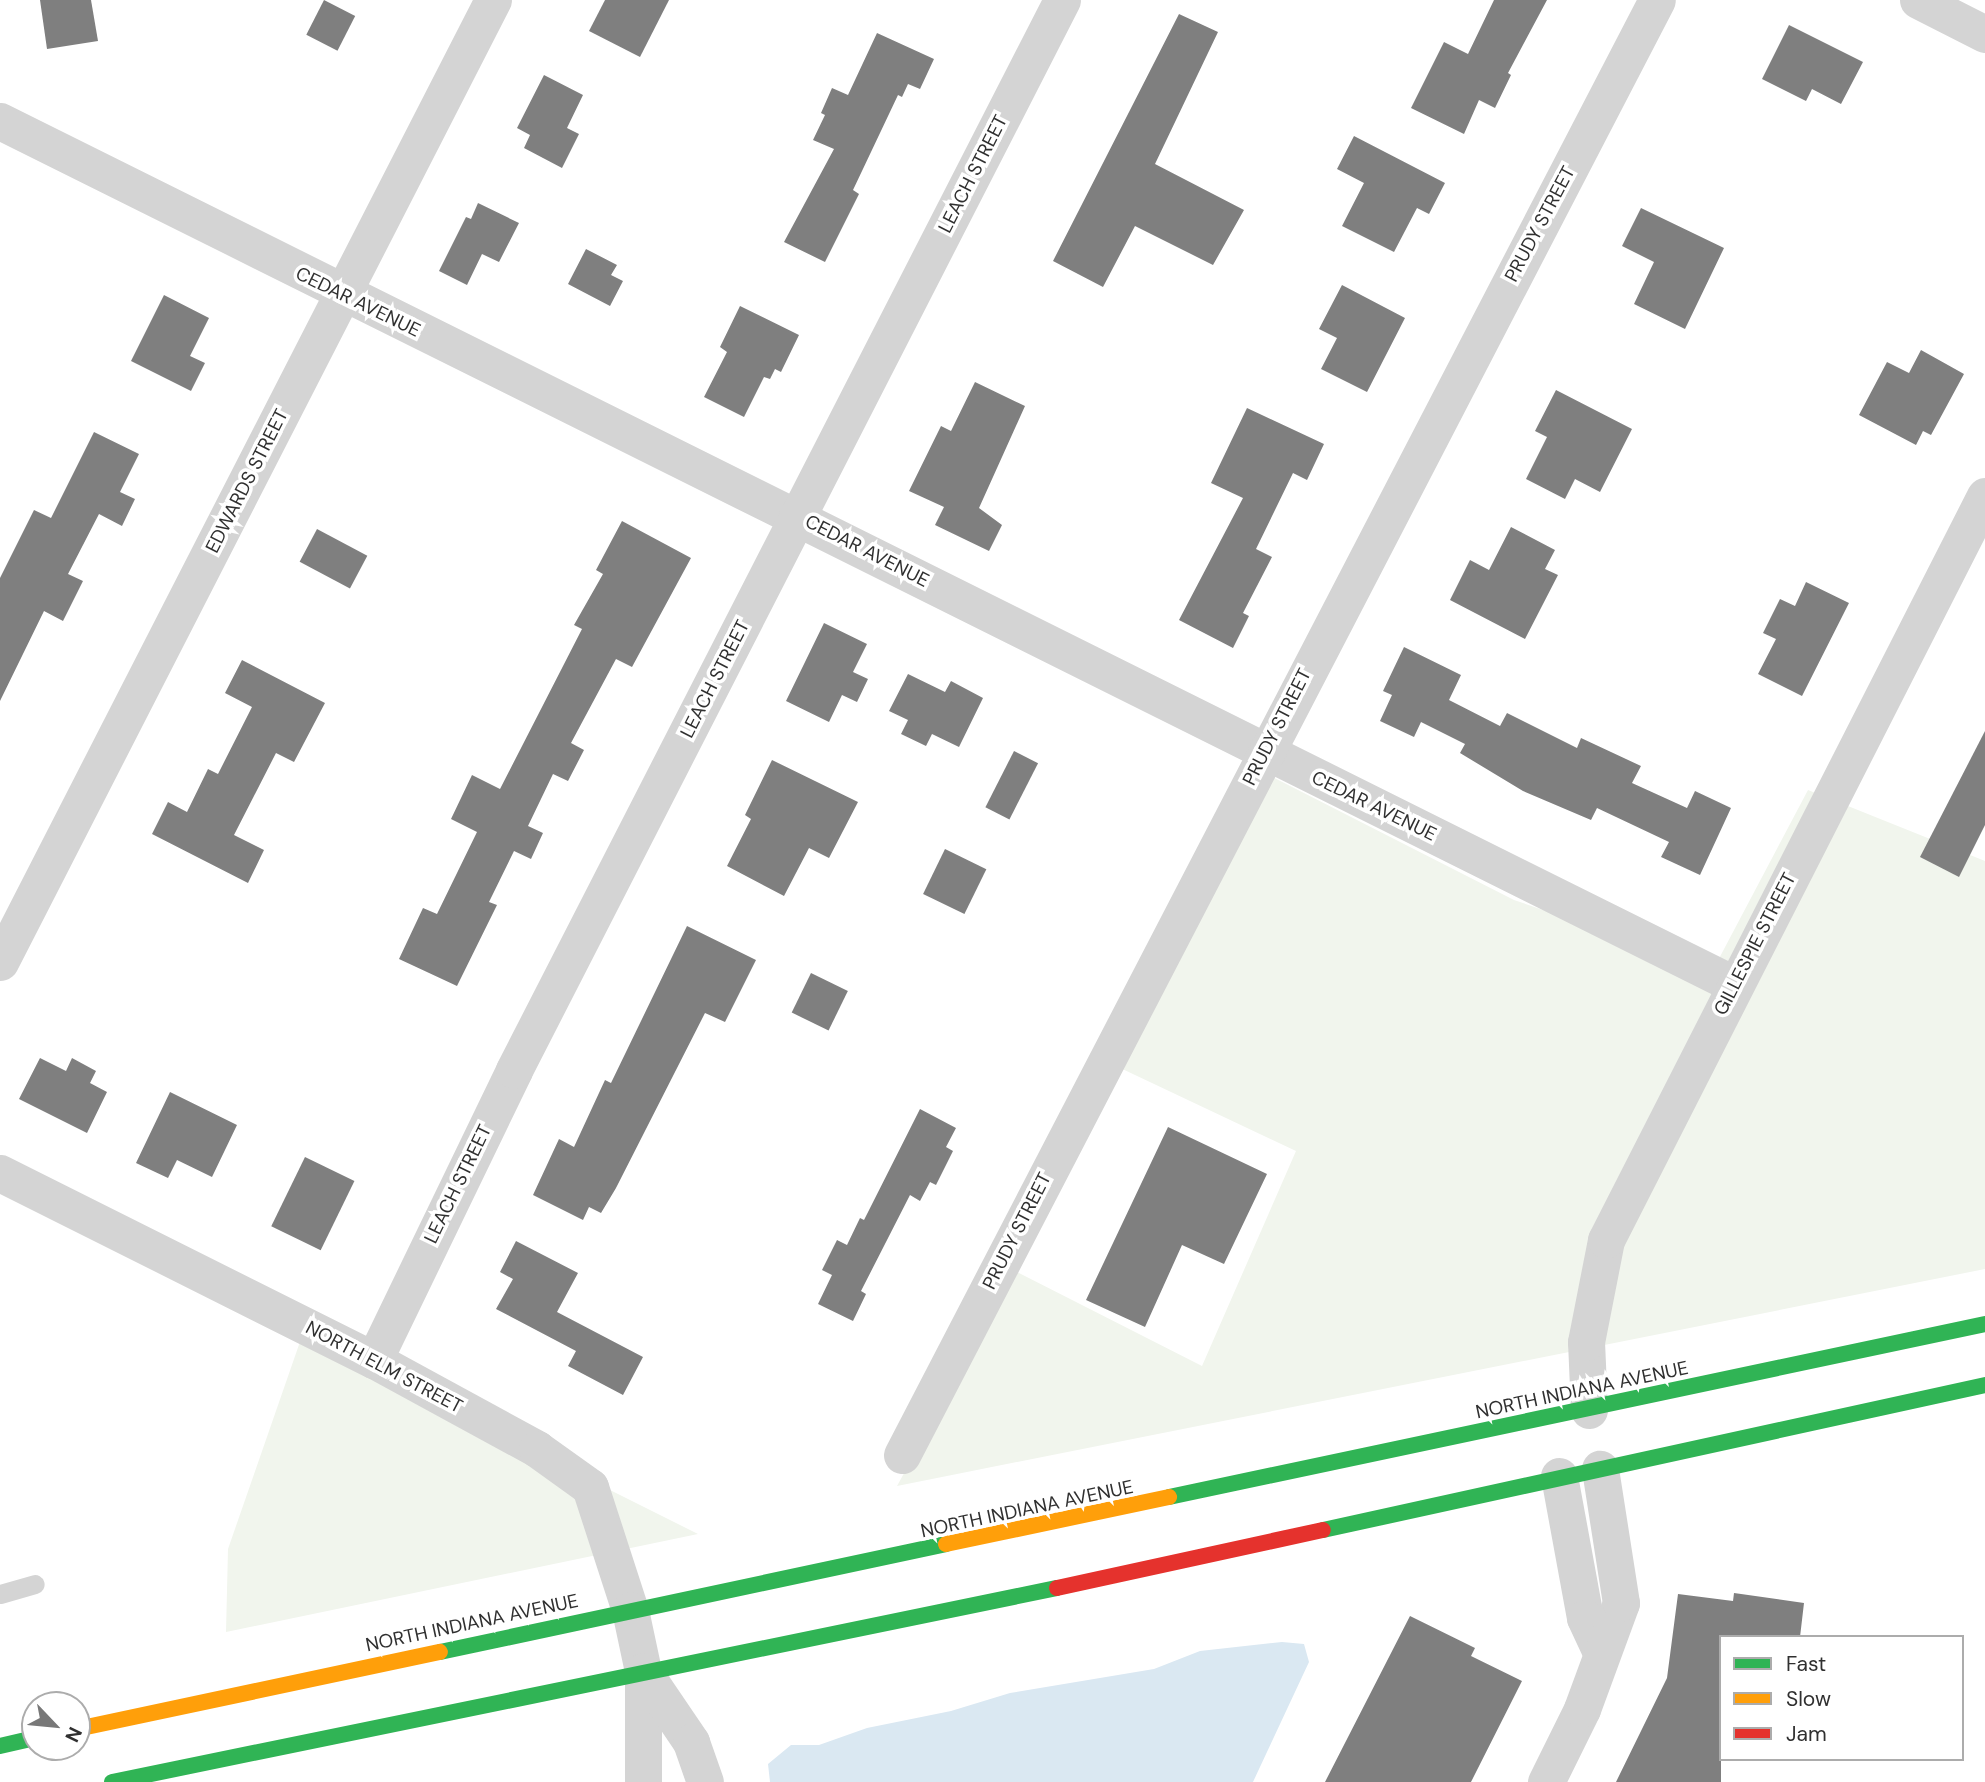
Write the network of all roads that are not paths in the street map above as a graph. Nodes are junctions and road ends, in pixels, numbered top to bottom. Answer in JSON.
{"nodes":[{"id":1,"x":493,"y":0,"type":"edge"},
{"id":2,"x":1062,"y":0,"type":"edge"},
{"id":3,"x":1657,"y":0,"type":"edge"},
{"id":4,"x":1918,"y":0,"type":"edge"},
{"id":5,"x":1985,"y":34,"type":"edge"},
{"id":6,"x":0,"y":121,"type":"edge"},
{"id":7,"x":342,"y":294,"type":"junction"},
{"id":8,"x":1985,"y":496,"type":"edge"},
{"id":9,"x":799,"y":517,"type":"junction"},
{"id":10,"x":1264,"y":751,"type":"junction"},
{"id":11,"x":0,"y":962,"type":"edge"},
{"id":12,"x":1733,"y":985,"type":"junction"},
{"id":13,"x":0,"y":1172,"type":"edge"},
{"id":14,"x":1985,"y":1324,"type":"edge"},
{"id":15,"x":374,"y":1360,"type":"junction"},
{"id":16,"x":1985,"y":1385,"type":"edge"},
{"id":17,"x":1589,"y":1410,"type":"junction"},
{"id":18,"x":902,"y":1455,"type":"dead end"},
{"id":19,"x":1600,"y":1469,"type":"junction"},
{"id":20,"x":1559,"y":1476,"type":"junction"},
{"id":21,"x":34,"y":1584,"type":"dead end"},
{"id":22,"x":0,"y":1594,"type":"edge"},
{"id":23,"x":630,"y":1611,"type":"junction"},
{"id":24,"x":1600,"y":1650,"type":"junction"},
{"id":25,"x":643,"y":1671,"type":"junction"},
{"id":26,"x":91,"y":1726,"type":"edge"},
{"id":27,"x":21,"y":1741,"type":"edge"},
{"id":28,"x":0,"y":1746,"type":"edge"},
{"id":29,"x":113,"y":1782,"type":"edge"},
{"id":30,"x":643,"y":1782,"type":"edge"},
{"id":31,"x":705,"y":1782,"type":"edge"},
{"id":32,"x":1546,"y":1782,"type":"edge"}],
"edges":[{"from":1,"to":7,"type":"street","name":"EDWARDS STREET"},
{"from":2,"to":9,"type":"street","name":"LEACH STREET"},
{"from":3,"to":10,"type":"street","name":"PRUDY STREET"},
{"from":4,"to":5,"type":"street"},
{"from":6,"to":7,"type":"street","name":"CEDAR AVENUE"},
{"from":7,"to":9,"type":"street","name":"CEDAR AVENUE"},
{"from":7,"to":11,"type":"street","name":"EDWARDS STREET"},
{"from":8,"to":12,"type":"street","name":"GILLESPIE STREET"},
{"from":9,"to":10,"type":"street","name":"CEDAR AVENUE"},
{"from":9,"to":15,"type":"street","name":"LEACH STREET"},
{"from":10,"to":12,"type":"street","name":"CEDAR AVENUE"},
{"from":10,"to":18,"type":"street","name":"PRUDY STREET"},
{"from":12,"to":17,"type":"street","name":"GILLESPIE STREET"},
{"from":13,"to":15,"type":"street","name":"NORTH ELM STREET"},
{"from":14,"to":17,"type":"main road","name":"NORTH INDIANA AVENUE"},
{"from":15,"to":23,"type":"street","name":"NORTH ELM STREET"},
{"from":16,"to":19,"type":"main road"},
{"from":17,"to":23,"type":"main road","name":"NORTH INDIANA AVENUE"},
{"from":19,"to":20,"type":"main road"},
{"from":19,"to":24,"type":"street"},
{"from":20,"to":24,"type":"street"},
{"from":20,"to":25,"type":"main road"},
{"from":21,"to":22,"type":"lane"},
{"from":23,"to":25,"type":"street","name":"NORTH ELM STREET"},
{"from":23,"to":26,"type":"main road","name":"NORTH INDIANA AVENUE"},
{"from":24,"to":32,"type":"street"},
{"from":25,"to":29,"type":"main road"},
{"from":25,"to":30,"type":"street"},
{"from":25,"to":31,"type":"street"},
{"from":27,"to":28,"type":"main road"}]}
